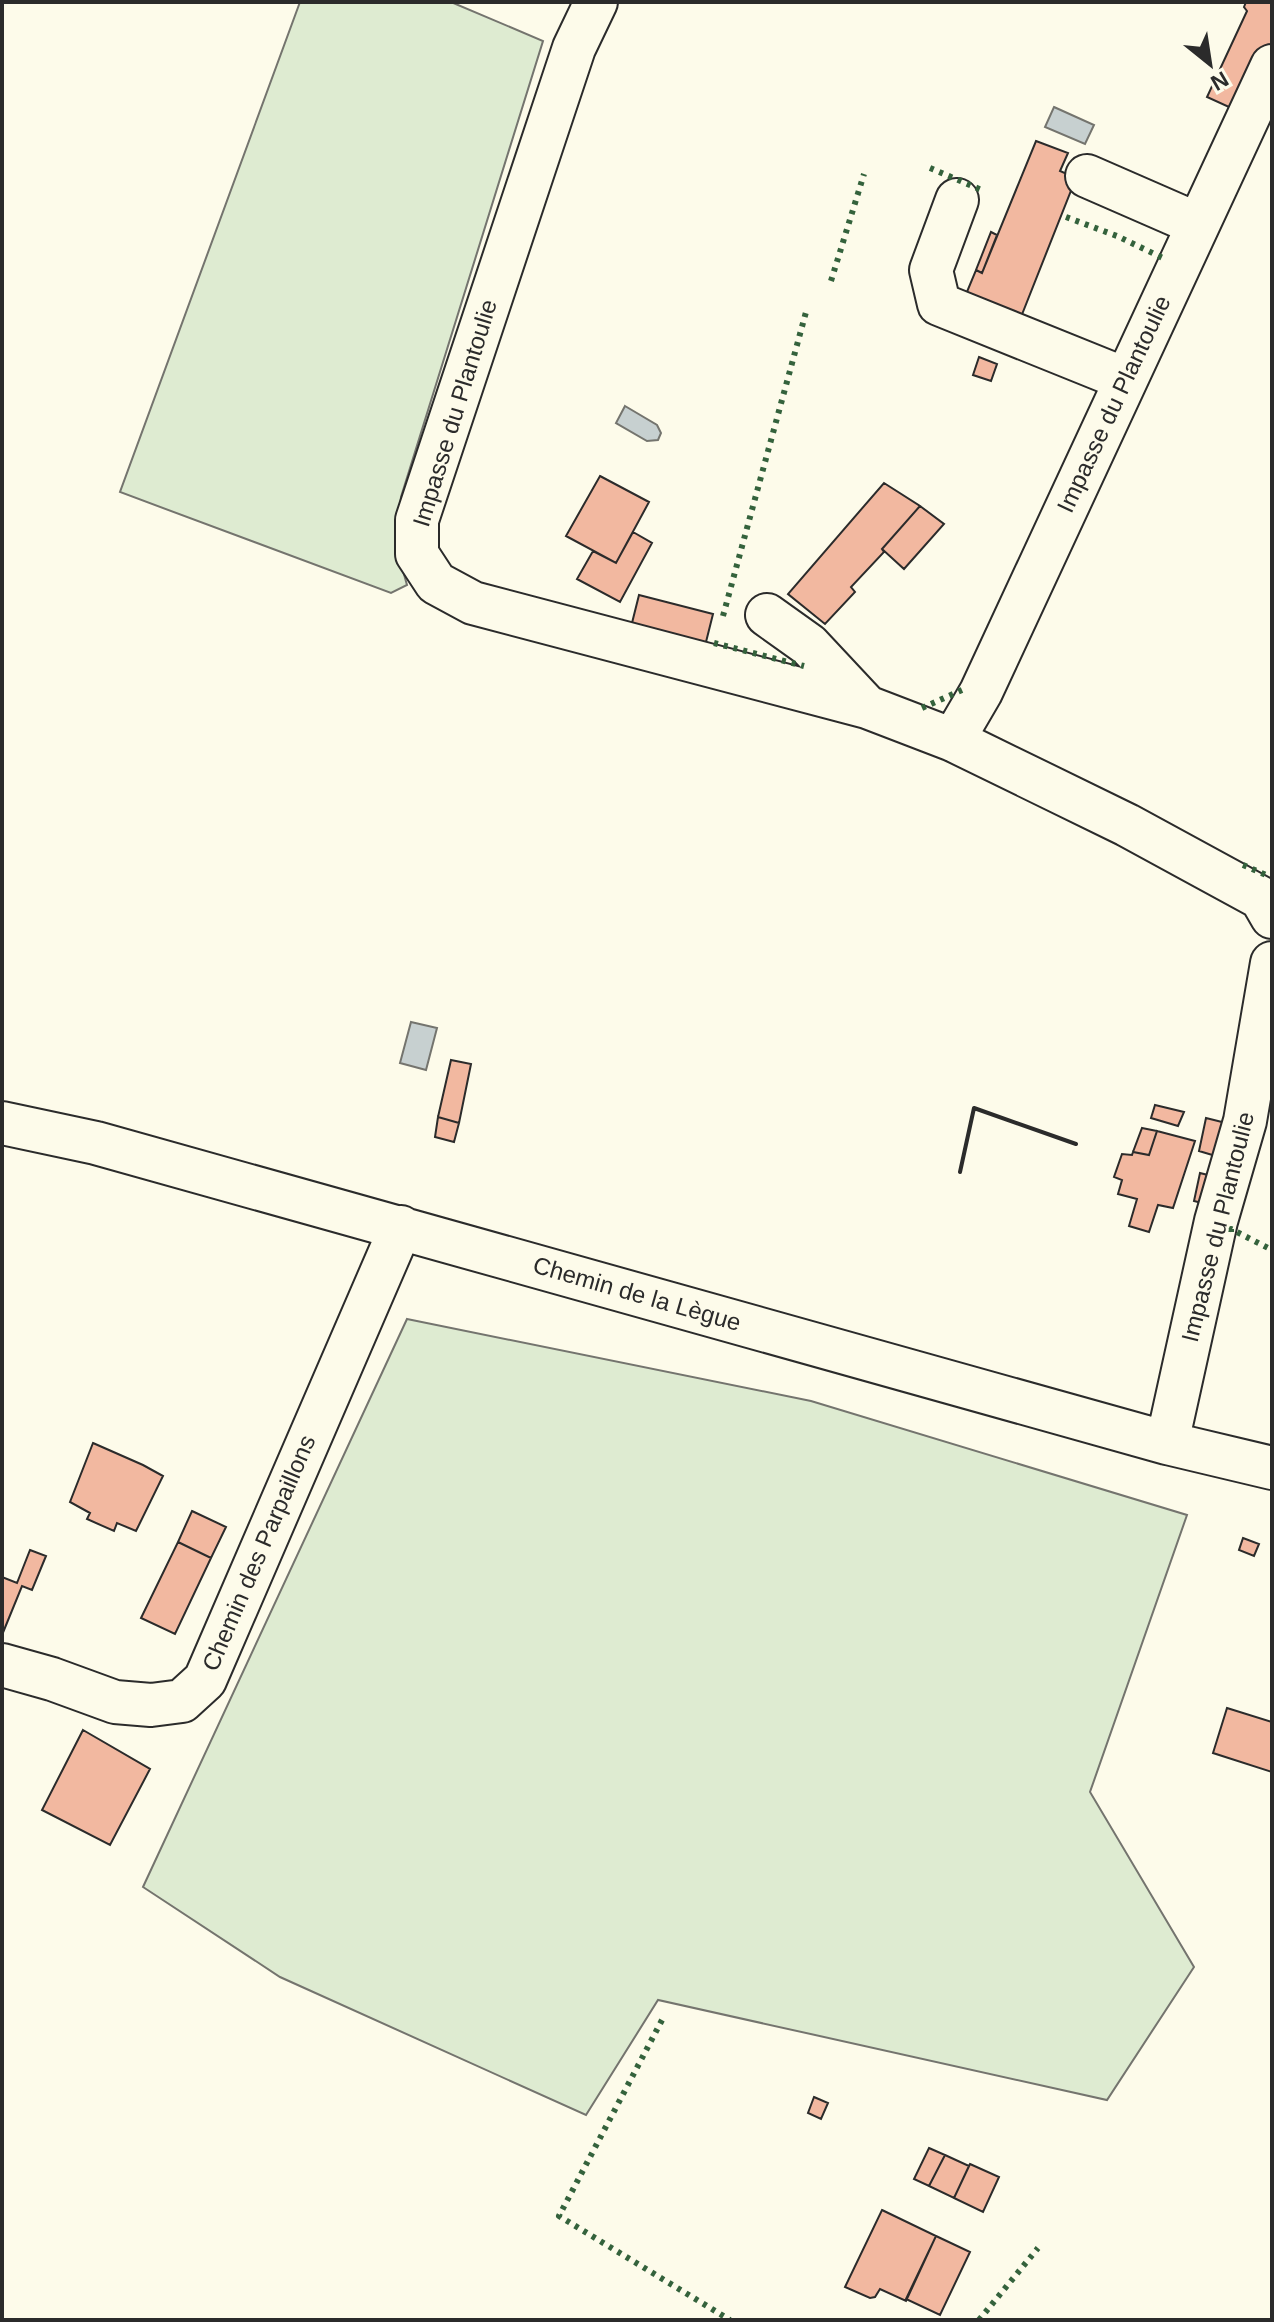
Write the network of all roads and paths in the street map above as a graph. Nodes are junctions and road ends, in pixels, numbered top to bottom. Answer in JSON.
{"nodes":[{"id":1,"x":596,"y":2,"type":"edge"},
{"id":2,"x":1272,"y":66,"type":"edge"},
{"id":3,"x":1087,"y":176,"type":"dead end"},
{"id":4,"x":957,"y":200,"type":"dead end"},
{"id":5,"x":1197,"y":224,"type":"junction"},
{"id":6,"x":1125,"y":379,"type":"junction"},
{"id":7,"x":767,"y":615,"type":"dead end"},
{"id":8,"x":867,"y":707,"type":"junction"},
{"id":9,"x":953,"y":740,"type":"junction"},
{"id":10,"x":1268,"y":901,"type":"edge"},
{"id":11,"x":1272,"y":963,"type":"edge"},
{"id":12,"x":2,"y":1123,"type":"edge"},
{"id":13,"x":401,"y":1227,"type":"junction"},
{"id":14,"x":1167,"y":1443,"type":"junction"},
{"id":15,"x":1272,"y":1468,"type":"edge"},
{"id":16,"x":2,"y":1665,"type":"edge"}],
"edges":[{"from":1,"to":8,"type":"street","name":"Impasse du Plantoulie"},
{"from":2,"to":5,"type":"street","name":"Impasse du Plantoulie"},
{"from":3,"to":5,"type":"street"},
{"from":4,"to":6,"type":"street"},
{"from":5,"to":6,"type":"street","name":"Impasse du Plantoulie"},
{"from":6,"to":9,"type":"street","name":"Impasse du Plantoulie"},
{"from":7,"to":8,"type":"street"},
{"from":8,"to":9,"type":"street","name":"Impasse du Plantoulie"},
{"from":9,"to":10,"type":"street","name":"Impasse du Plantoulie"},
{"from":11,"to":14,"type":"street","name":"Impasse du Plantoulie"},
{"from":12,"to":13,"type":"street","name":"Chemin de la Lègue"},
{"from":13,"to":14,"type":"street","name":"Chemin de la Lègue"},
{"from":13,"to":16,"type":"street","name":"Chemin des Parpaillons"},
{"from":14,"to":15,"type":"street","name":"Chemin de la Lègue"}]}
